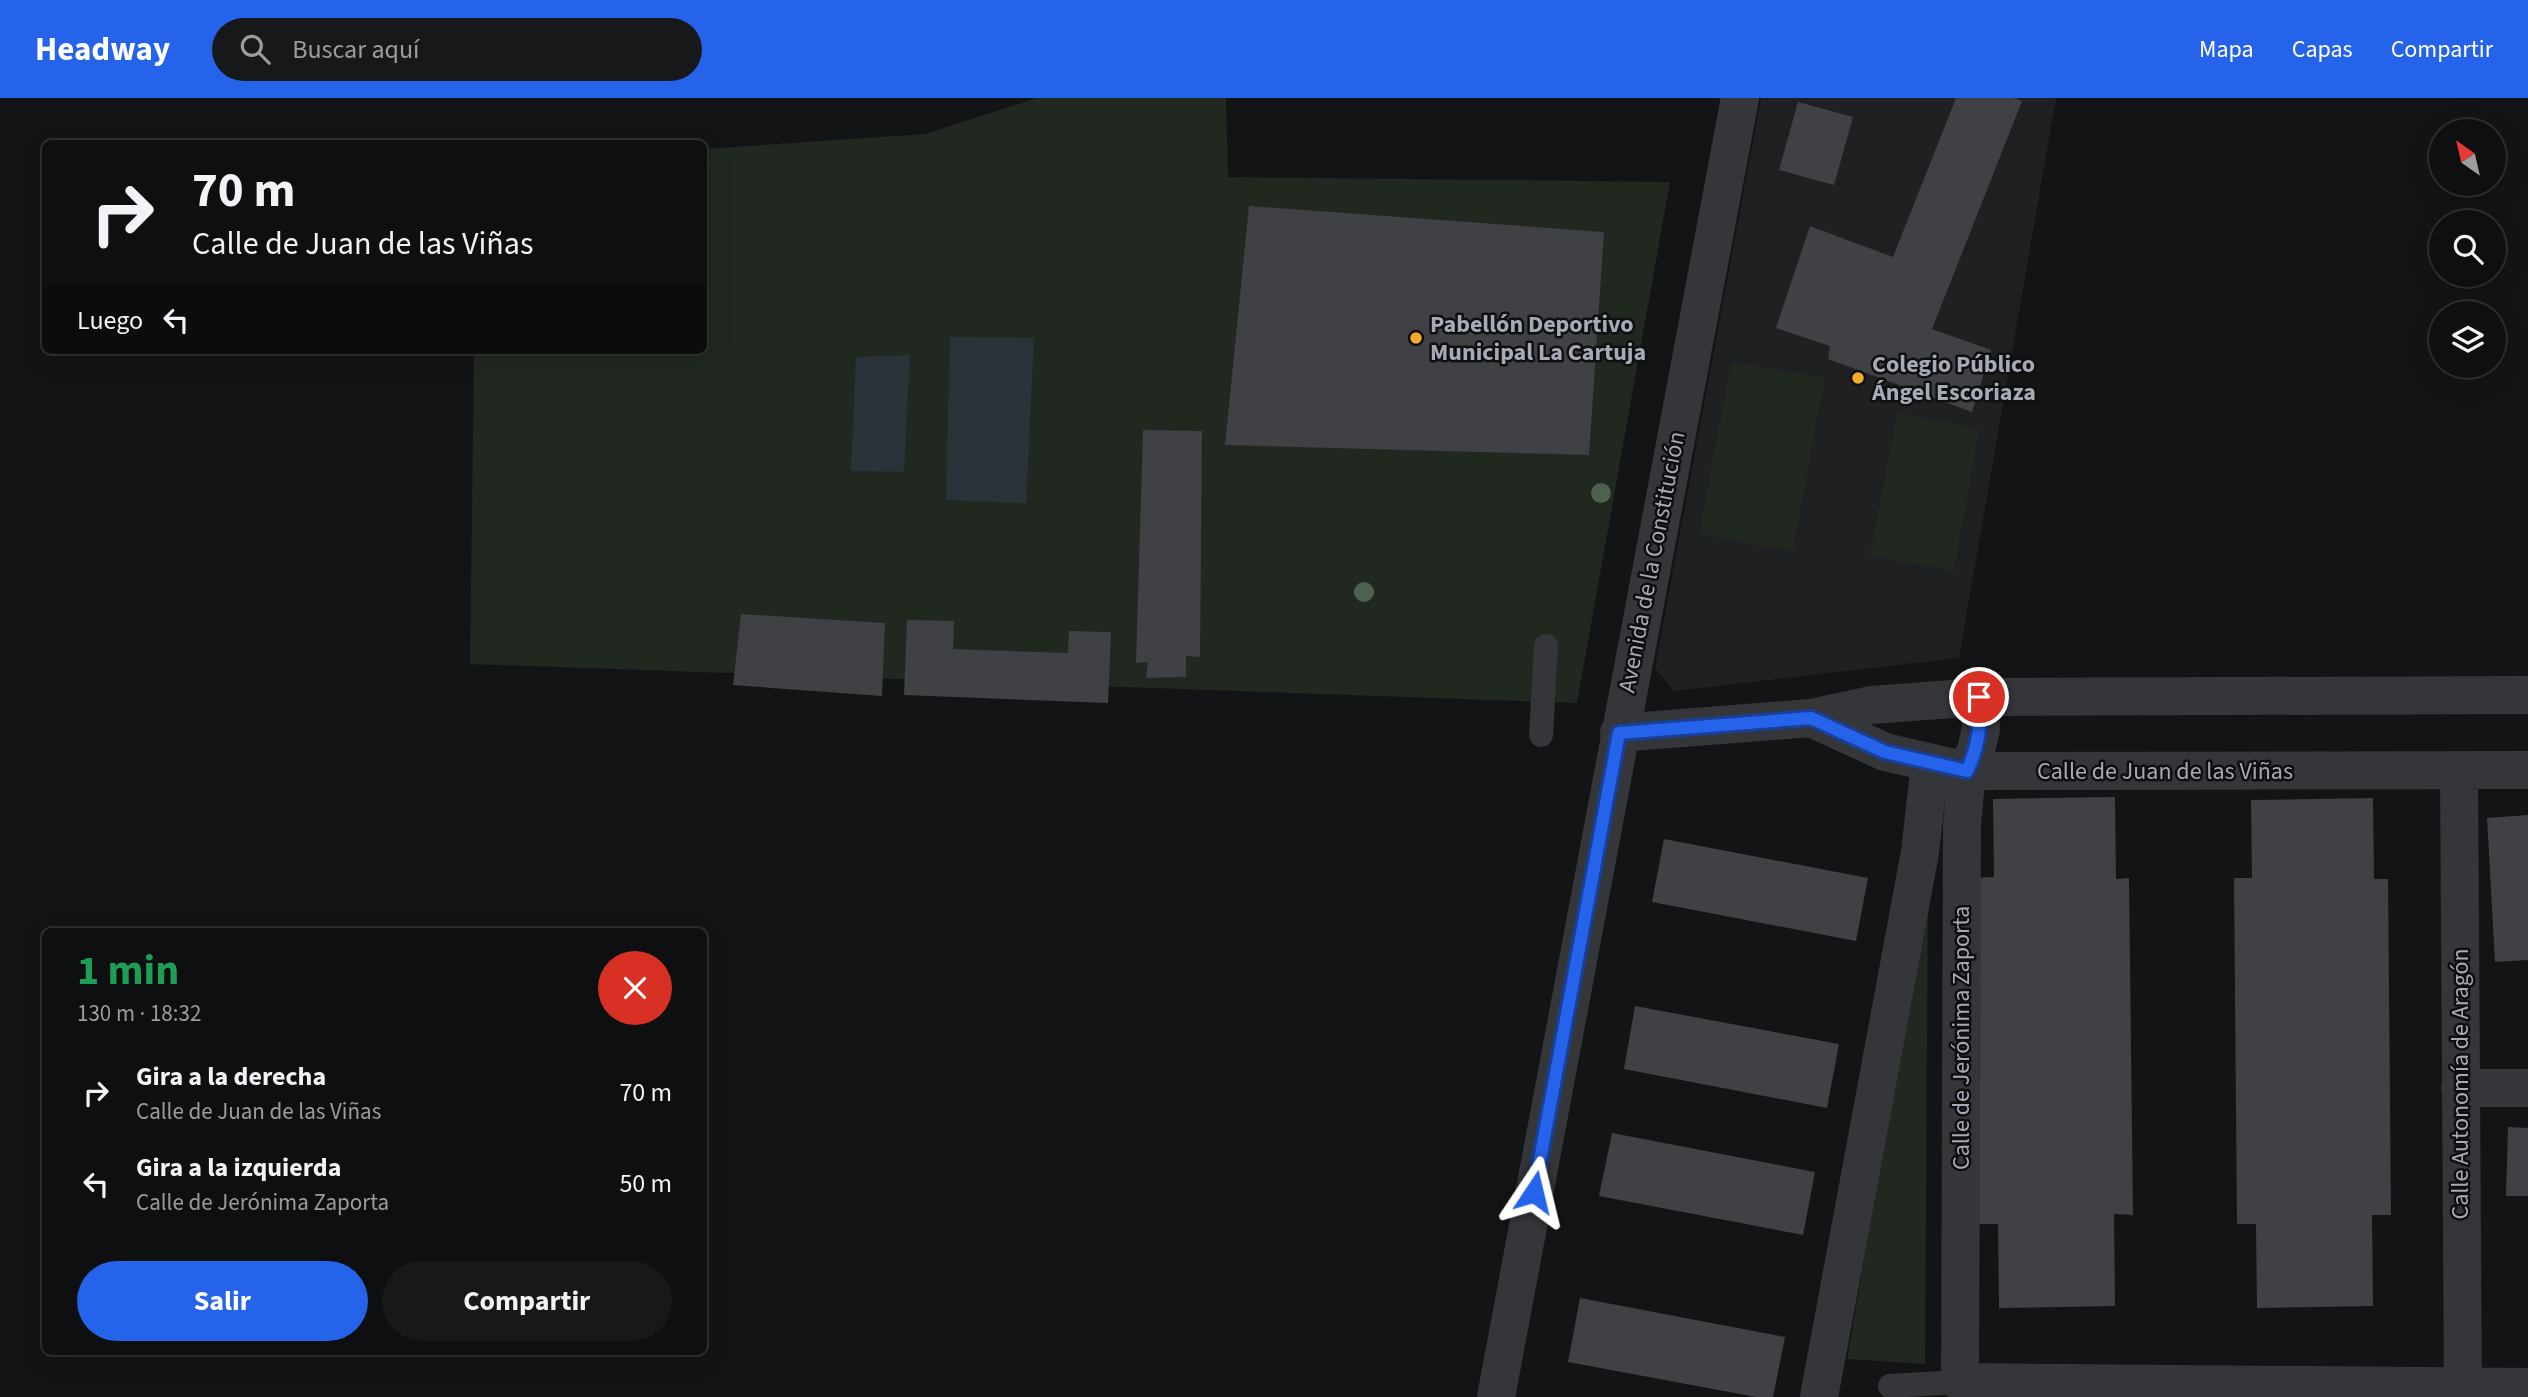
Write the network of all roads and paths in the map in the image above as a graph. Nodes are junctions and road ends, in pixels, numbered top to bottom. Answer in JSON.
{"nodes":[{"id":1,"x":1740,"y":98,"type":"edge"},
{"id":2,"x":1546,"y":646,"type":"dead end"},
{"id":3,"x":2528,"y":695,"type":"edge"},
{"id":4,"x":1979,"y":697,"type":"junction"},
{"id":5,"x":1811,"y":718,"type":"junction"},
{"id":6,"x":1619,"y":733,"type":"junction"},
{"id":7,"x":1541,"y":735,"type":"dead end"},
{"id":8,"x":1948,"y":768,"type":"junction"},
{"id":9,"x":2528,"y":770,"type":"edge"},
{"id":10,"x":2459,"y":771,"type":"junction"},
{"id":11,"x":2460,"y":1088,"type":"junction"},
{"id":12,"x":2528,"y":1088,"type":"edge"},
{"id":13,"x":1960,"y":1382,"type":"junction"},
{"id":14,"x":1890,"y":1386,"type":"dead end"},
{"id":15,"x":2528,"y":1387,"type":"edge"},
{"id":16,"x":2463,"y":1391,"type":"edge"},
{"id":17,"x":1496,"y":1397,"type":"edge"},
{"id":18,"x":1819,"y":1397,"type":"edge"}],
"edges":[{"from":1,"to":6,"type":"street","name":"Avenida de la Constitución"},
{"from":2,"to":7,"type":"lane"},
{"from":3,"to":4,"type":"street","name":"Calle de Juan de las Viñas"},
{"from":4,"to":5,"type":"street","name":"Calle de Juan de las Viñas"},
{"from":4,"to":8,"type":"street","name":"Calle de Jerónima Zaporta"},
{"from":5,"to":6,"type":"street","name":"Calle de Juan de las Viñas"},
{"from":5,"to":8,"type":"street","name":"Calle de Juan de las Viñas"},
{"from":6,"to":17,"type":"street","name":"Avenida de la Constitución"},
{"from":8,"to":10,"type":"street","name":"Calle de Juan de las Viñas"},
{"from":8,"to":13,"type":"street","name":"Calle de Jerónima Zaporta"},
{"from":8,"to":18,"type":"street","name":"Calle de Jerónima Zaporta"},
{"from":9,"to":10,"type":"street","name":"Calle de Juan de las Viñas"},
{"from":10,"to":11,"type":"street","name":"Calle Autonomía de Aragón"},
{"from":11,"to":12,"type":"street"},
{"from":11,"to":16,"type":"street","name":"Calle Autonomía de Aragón"},
{"from":13,"to":14,"type":"lane"},
{"from":13,"to":16,"type":"street"},
{"from":15,"to":16,"type":"street"}]}
